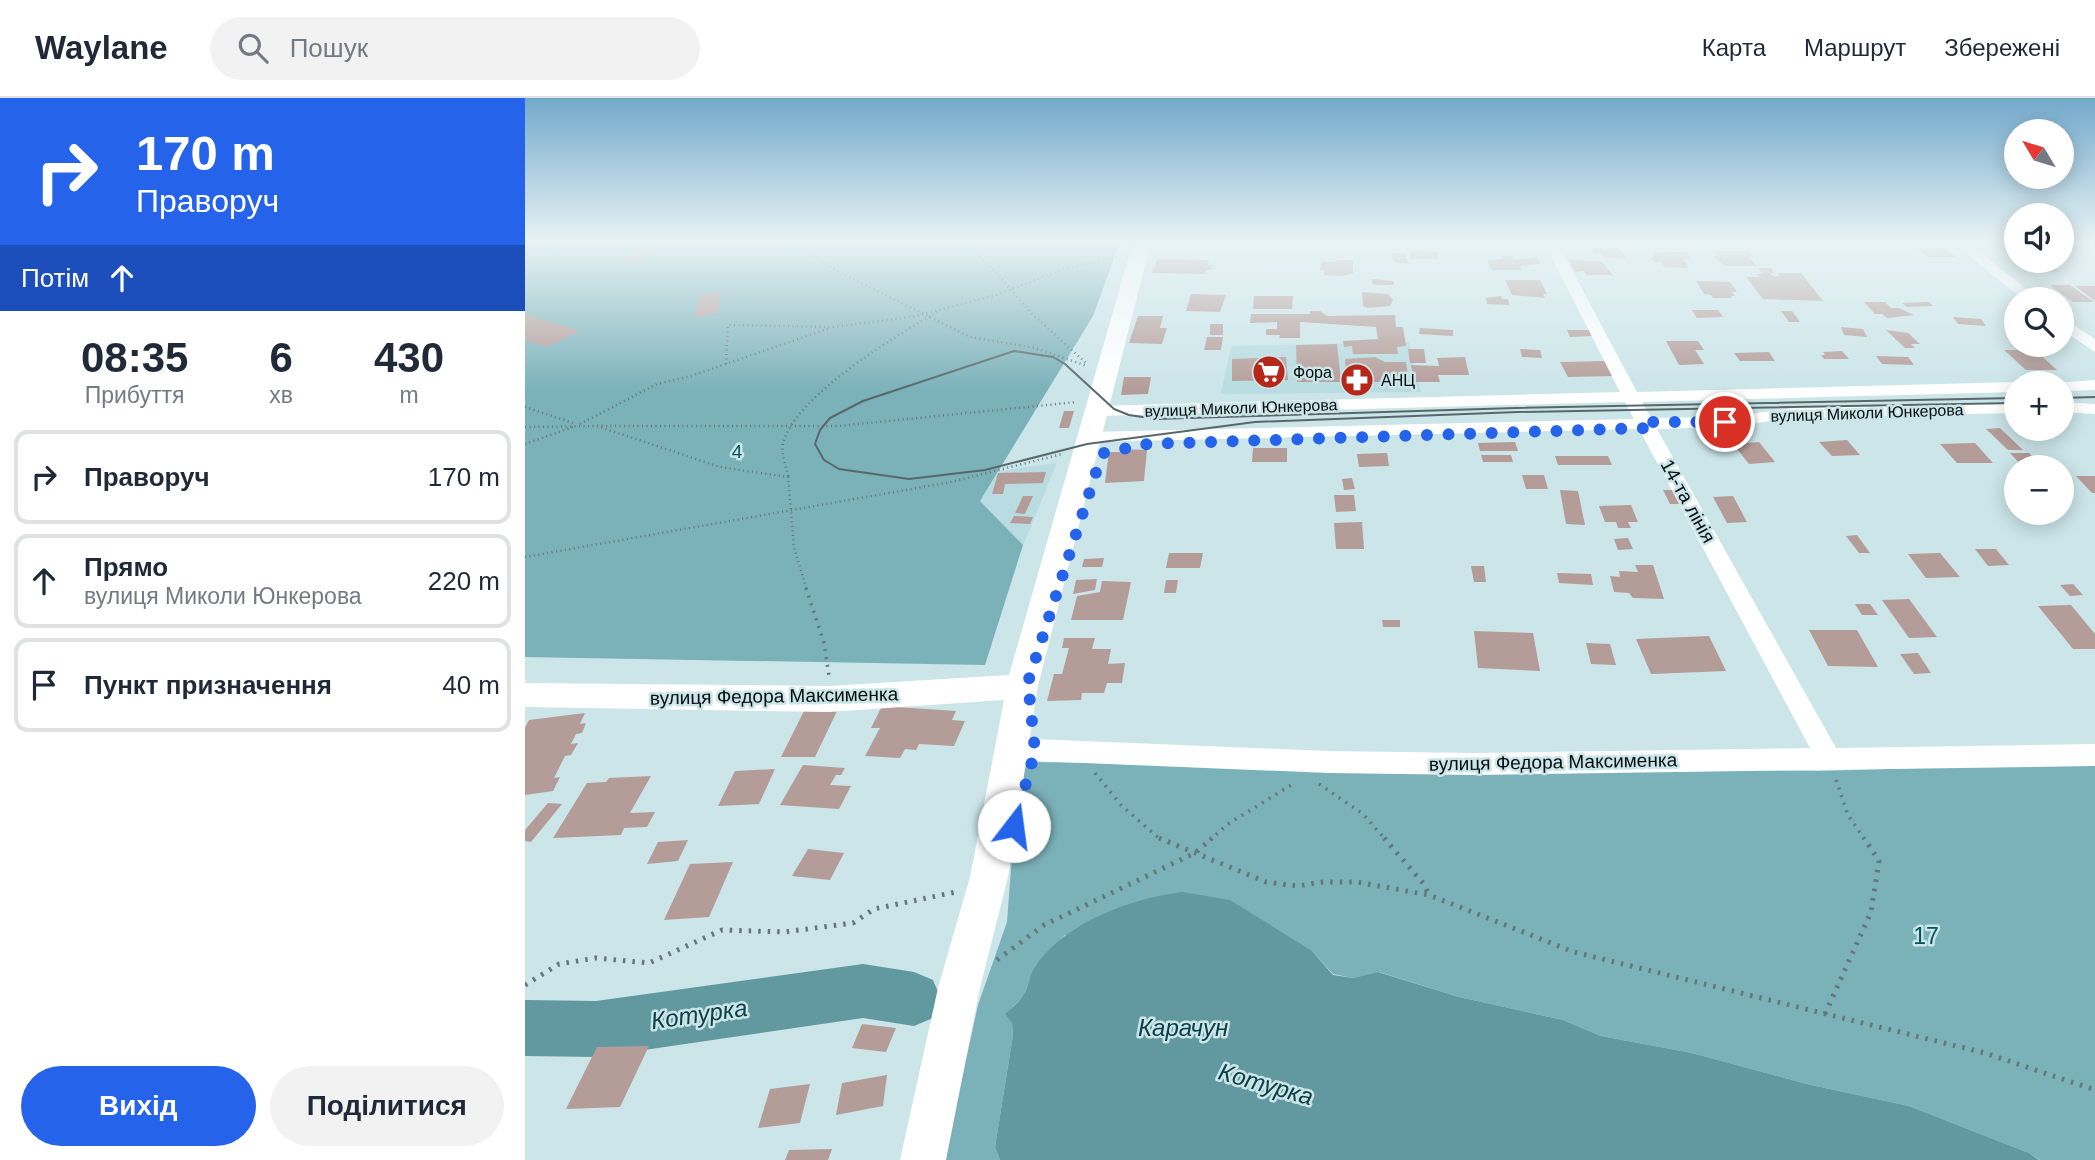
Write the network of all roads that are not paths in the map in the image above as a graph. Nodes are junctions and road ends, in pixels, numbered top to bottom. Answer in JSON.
{"nodes":[{"id":1,"x":1127,"y":292,"type":"edge"},
{"id":2,"x":1576,"y":292,"type":"edge"},
{"id":3,"x":2074,"y":331,"type":"edge"},
{"id":4,"x":2095,"y":347,"type":"edge"},
{"id":5,"x":2095,"y":385,"type":"edge"},
{"id":6,"x":2074,"y":386,"type":"edge"},
{"id":7,"x":2004,"y":387,"type":"edge"},
{"id":8,"x":1632,"y":397,"type":"junction"},
{"id":9,"x":2004,"y":408,"type":"edge"},
{"id":10,"x":2074,"y":408,"type":"edge"},
{"id":11,"x":2095,"y":409,"type":"edge"},
{"id":12,"x":1644,"y":422,"type":"junction"},
{"id":13,"x":1084,"y":426,"type":"junction"},
{"id":14,"x":1022,"y":686,"type":"junction"},
{"id":15,"x":525,"y":695,"type":"edge"},
{"id":16,"x":1011,"y":748,"type":"junction"},
{"id":17,"x":2095,"y":755,"type":"edge"},
{"id":18,"x":1828,"y":758,"type":"junction"},
{"id":19,"x":923,"y":1160,"type":"edge"}],
"edges":[{"from":1,"to":13,"type":"street"},
{"from":2,"to":8,"type":"street","name":"14-та лінія"},
{"from":3,"to":4,"type":"street"},
{"from":5,"to":6,"type":"street"},
{"from":7,"to":8,"type":"street","name":"вулиця Миколи Юнкерова"},
{"from":8,"to":12,"type":"street","name":"14-та лінія"},
{"from":8,"to":13,"type":"street","name":"вулиця Миколи Юнкерова"},
{"from":9,"to":12,"type":"street","name":"вулиця Миколи Юнкерова"},
{"from":10,"to":11,"type":"street"},
{"from":12,"to":13,"type":"street","name":"вулиця Миколи Юнкерова"},
{"from":12,"to":18,"type":"street","name":"14-та лінія"},
{"from":13,"to":14,"type":"street"},
{"from":14,"to":15,"type":"street","name":"вулиця Федора Максименка"},
{"from":14,"to":16,"type":"street"},
{"from":16,"to":18,"type":"street","name":"вулиця Федора Максименка"},
{"from":16,"to":19,"type":"street"},
{"from":17,"to":18,"type":"street","name":"вулиця Федора Максименка"}]}
